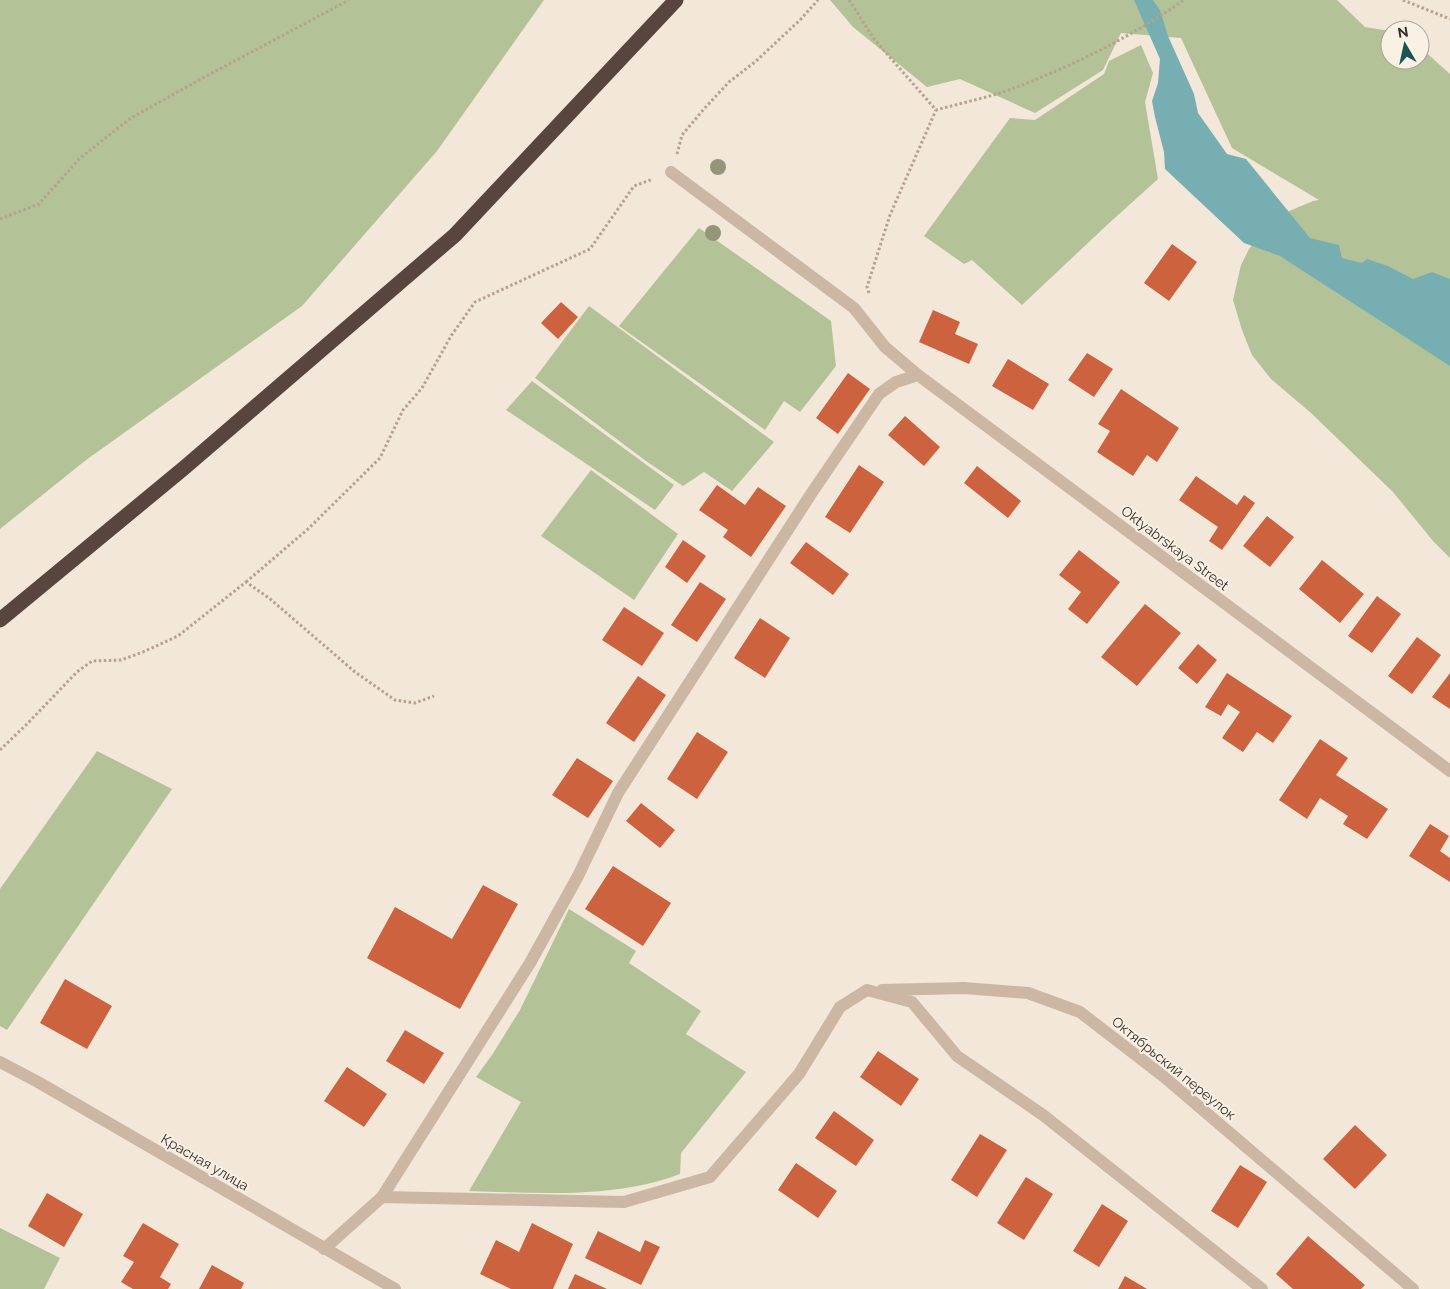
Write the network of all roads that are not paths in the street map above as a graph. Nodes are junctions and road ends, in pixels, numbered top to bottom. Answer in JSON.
{"nodes":[{"id":1,"x":676,"y":0,"type":"edge"},
{"id":2,"x":671,"y":172,"type":"road end"},
{"id":3,"x":918,"y":375,"type":"junction"},
{"id":4,"x":0,"y":620,"type":"edge"},
{"id":5,"x":1450,"y":771,"type":"edge"},
{"id":6,"x":867,"y":990,"type":"junction"},
{"id":7,"x":0,"y":1062,"type":"edge"},
{"id":8,"x":382,"y":1197,"type":"junction"},
{"id":9,"x":324,"y":1249,"type":"junction"},
{"id":10,"x":395,"y":1289,"type":"edge"},
{"id":11,"x":1262,"y":1289,"type":"edge"},
{"id":12,"x":1413,"y":1289,"type":"edge"}],
"edges":[{"from":1,"to":4,"type":"highway"},
{"from":2,"to":3,"type":"street","name":"Oktyabrskaya Street"},
{"from":3,"to":5,"type":"street","name":"Oktyabrskaya Street"},
{"from":3,"to":8,"type":"street"},
{"from":6,"to":8,"type":"street"},
{"from":6,"to":11,"type":"street"},
{"from":6,"to":12,"type":"street","name":"Октябрьский переулок"},
{"from":7,"to":9,"type":"street","name":"Красная улица"},
{"from":8,"to":9,"type":"street"},
{"from":9,"to":10,"type":"street","name":"Красная улица"}]}
